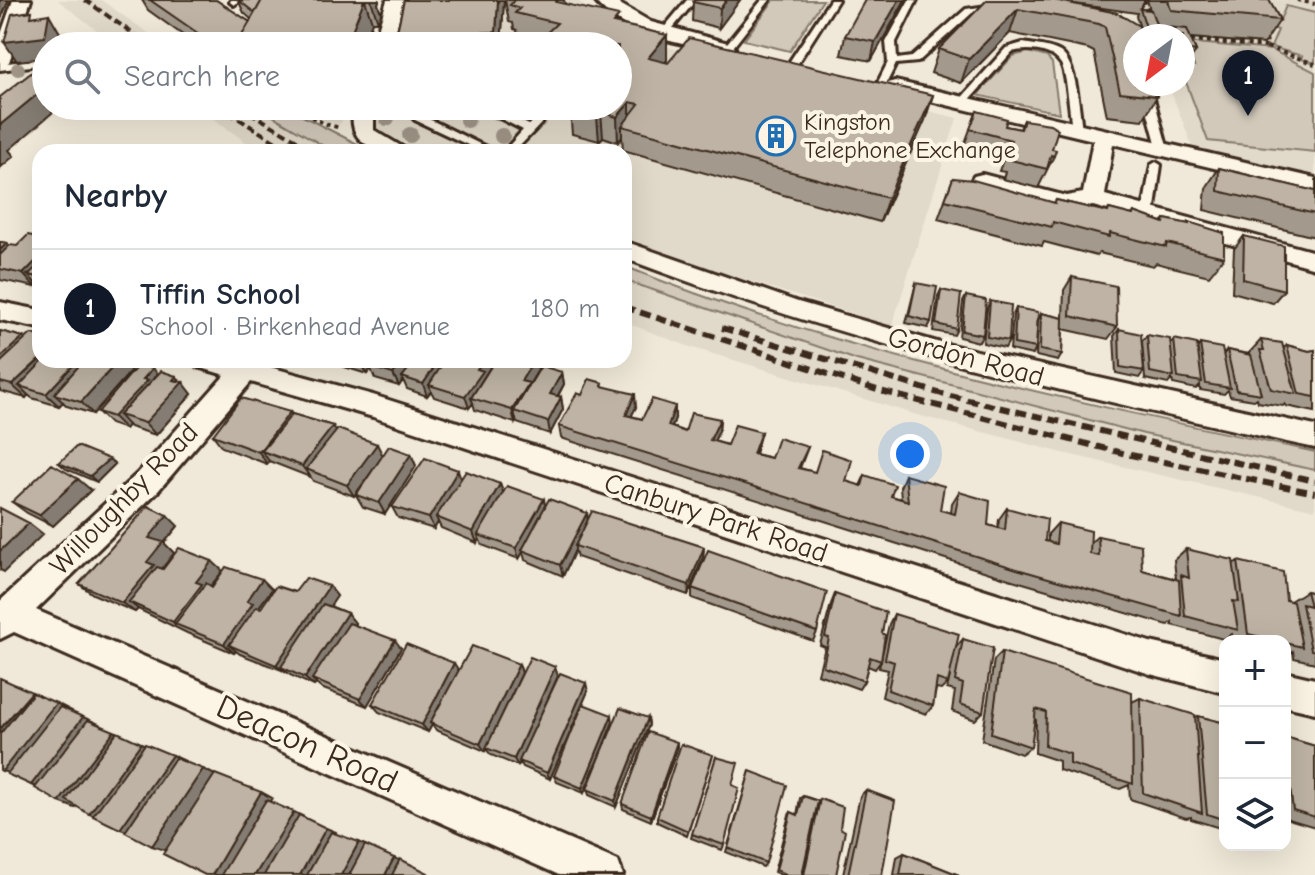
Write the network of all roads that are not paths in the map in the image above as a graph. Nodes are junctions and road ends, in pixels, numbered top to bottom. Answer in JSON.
{"nodes":[{"id":1,"x":22,"y":0,"type":"edge"},
{"id":2,"x":396,"y":0,"type":"edge"},
{"id":3,"x":692,"y":0,"type":"edge"},
{"id":4,"x":766,"y":0,"type":"edge"},
{"id":5,"x":834,"y":0,"type":"edge"},
{"id":6,"x":913,"y":0,"type":"edge"},
{"id":7,"x":604,"y":1,"type":"edge"},
{"id":8,"x":1001,"y":7,"type":"edge"},
{"id":9,"x":386,"y":32,"type":"edge"},
{"id":10,"x":665,"y":32,"type":"junction"},
{"id":11,"x":727,"y":49,"type":"junction"},
{"id":12,"x":753,"y":55,"type":"edge"},
{"id":13,"x":32,"y":62,"type":"edge"},
{"id":14,"x":893,"y":62,"type":"junction"},
{"id":15,"x":793,"y":64,"type":"edge"},
{"id":16,"x":0,"y":65,"type":"edge"},
{"id":17,"x":875,"y":83,"type":"joint"},
{"id":18,"x":1147,"y":96,"type":"edge"},
{"id":19,"x":962,"y":103,"type":"junction"},
{"id":20,"x":360,"y":120,"type":"edge"},
{"id":21,"x":423,"y":120,"type":"edge"},
{"id":22,"x":510,"y":120,"type":"edge"},
{"id":23,"x":540,"y":120,"type":"edge"},
{"id":24,"x":1077,"y":129,"type":"junction"},
{"id":25,"x":531,"y":130,"type":"junction"},
{"id":26,"x":1104,"y":135,"type":"junction"},
{"id":27,"x":386,"y":144,"type":"edge"},
{"id":28,"x":474,"y":144,"type":"edge"},
{"id":29,"x":516,"y":144,"type":"edge"},
{"id":30,"x":1159,"y":158,"type":"junction"},
{"id":31,"x":982,"y":181,"type":"edge"},
{"id":32,"x":1315,"y":185,"type":"edge"},
{"id":33,"x":1093,"y":199,"type":"junction"},
{"id":34,"x":1148,"y":215,"type":"junction"},
{"id":35,"x":632,"y":252,"type":"edge"},
{"id":36,"x":1315,"y":260,"type":"edge"},
{"id":37,"x":0,"y":311,"type":"edge"},
{"id":38,"x":32,"y":317,"type":"edge"},
{"id":39,"x":232,"y":368,"type":"edge"},
{"id":40,"x":244,"y":372,"type":"junction"},
{"id":41,"x":1315,"y":437,"type":"edge"},
{"id":42,"x":5,"y":618,"type":"edge"},
{"id":43,"x":1219,"y":675,"type":"edge"},
{"id":44,"x":1291,"y":690,"type":"edge"},
{"id":45,"x":1315,"y":696,"type":"edge"},
{"id":46,"x":604,"y":875,"type":"edge"}],
"edges":[{"from":1,"to":16,"type":"street"},
{"from":2,"to":9,"type":"street"},
{"from":3,"to":10,"type":"lane"},
{"from":4,"to":11,"type":"lane"},
{"from":5,"to":15,"type":"lane"},
{"from":6,"to":14,"type":"lane"},
{"from":7,"to":10,"type":"street"},
{"from":8,"to":14,"type":"lane"},
{"from":10,"to":11,"type":"street"},
{"from":11,"to":12,"type":"street"},
{"from":13,"to":16,"type":"lane"},
{"from":14,"to":17,"type":"lane"},
{"from":17,"to":19,"type":"street"},
{"from":18,"to":30,"type":"lane"},
{"from":19,"to":24,"type":"street"},
{"from":19,"to":24,"type":"lane"},
{"from":20,"to":27,"type":"street"},
{"from":21,"to":28,"type":"lane"},
{"from":22,"to":25,"type":"lane"},
{"from":23,"to":25,"type":"lane"},
{"from":24,"to":26,"type":"street"},
{"from":25,"to":29,"type":"lane"},
{"from":26,"to":30,"type":"street"},
{"from":26,"to":33,"type":"street"},
{"from":30,"to":32,"type":"street"},
{"from":30,"to":34,"type":"lane"},
{"from":31,"to":33,"type":"street"},
{"from":33,"to":34,"type":"street"},
{"from":34,"to":36,"type":"street"},
{"from":35,"to":41,"type":"street","name":"Gordon Road"},
{"from":37,"to":38,"type":"street"},
{"from":39,"to":40,"type":"street","name":"Canbury Park Road"},
{"from":40,"to":42,"type":"street","name":"Willoughby Road"},
{"from":40,"to":43,"type":"street","name":"Canbury Park Road"},
{"from":42,"to":46,"type":"street","name":"Deacon Road"},
{"from":44,"to":45,"type":"street"}]}
